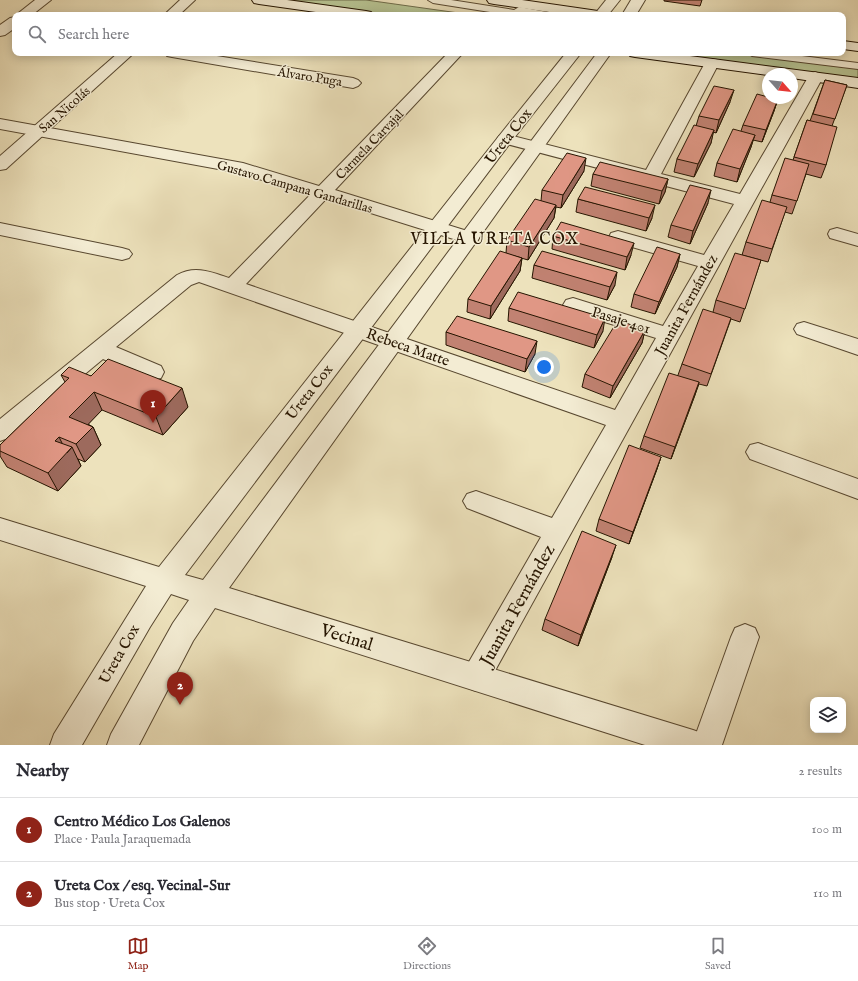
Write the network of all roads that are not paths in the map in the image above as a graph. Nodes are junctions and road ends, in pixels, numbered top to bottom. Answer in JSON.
{"nodes":[{"id":1,"x":44,"y":0,"type":"edge"},
{"id":2,"x":188,"y":0,"type":"edge"},
{"id":3,"x":259,"y":0,"type":"edge"},
{"id":4,"x":432,"y":0,"type":"edge"},
{"id":5,"x":459,"y":0,"type":"edge"},
{"id":6,"x":494,"y":0,"type":"edge"},
{"id":7,"x":613,"y":0,"type":"edge"},
{"id":8,"x":638,"y":0,"type":"edge"},
{"id":9,"x":27,"y":12,"type":"edge"},
{"id":10,"x":174,"y":12,"type":"edge"},
{"id":11,"x":345,"y":12,"type":"edge"},
{"id":12,"x":509,"y":12,"type":"edge"},
{"id":13,"x":529,"y":12,"type":"edge"},
{"id":14,"x":577,"y":12,"type":"edge"},
{"id":15,"x":603,"y":12,"type":"edge"},
{"id":16,"x":631,"y":12,"type":"edge"},
{"id":17,"x":12,"y":23,"type":"edge"},
{"id":18,"x":0,"y":32,"type":"edge"},
{"id":19,"x":846,"y":45,"type":"edge"},
{"id":20,"x":858,"y":47,"type":"edge"},
{"id":21,"x":125,"y":56,"type":"edge"},
{"id":22,"x":190,"y":56,"type":"edge"},
{"id":23,"x":453,"y":56,"type":"edge"},
{"id":24,"x":572,"y":56,"type":"edge"},
{"id":25,"x":602,"y":56,"type":"edge"},
{"id":26,"x":658,"y":56,"type":"edge"},
{"id":27,"x":776,"y":56,"type":"edge"},
{"id":28,"x":810,"y":56,"type":"edge"},
{"id":29,"x":858,"y":62,"type":"edge"},
{"id":30,"x":712,"y":63,"type":"junction"},
{"id":31,"x":858,"y":66,"type":"edge"},
{"id":32,"x":762,"y":70,"type":"edge"},
{"id":33,"x":798,"y":75,"type":"edge"},
{"id":34,"x":815,"y":77,"type":"junction"},
{"id":35,"x":353,"y":83,"type":"dead end"},
{"id":36,"x":858,"y":83,"type":"edge"},
{"id":37,"x":0,"y":124,"type":"edge"},
{"id":38,"x":39,"y":131,"type":"junction"},
{"id":39,"x":505,"y":139,"type":"junction"},
{"id":40,"x":536,"y":147,"type":"junction"},
{"id":41,"x":0,"y":165,"type":"edge"},
{"id":42,"x":651,"y":177,"type":"junction"},
{"id":43,"x":322,"y":193,"type":"junction"},
{"id":44,"x":745,"y":201,"type":"junction"},
{"id":45,"x":0,"y":228,"type":"edge"},
{"id":46,"x":436,"y":228,"type":"junction"},
{"id":47,"x":837,"y":234,"type":"dead end"},
{"id":48,"x":618,"y":237,"type":"edge"},
{"id":49,"x":470,"y":238,"type":"junction"},
{"id":50,"x":858,"y":240,"type":"edge"},
{"id":51,"x":122,"y":254,"type":"dead end"},
{"id":52,"x":710,"y":263,"type":"junction"},
{"id":53,"x":233,"y":286,"type":"junction"},
{"id":54,"x":573,"y":305,"type":"dead end"},
{"id":55,"x":804,"y":329,"type":"dead end"},
{"id":56,"x":358,"y":330,"type":"junction"},
{"id":57,"x":669,"y":335,"type":"junction"},
{"id":58,"x":394,"y":342,"type":"junction"},
{"id":59,"x":858,"y":347,"type":"edge"},
{"id":60,"x":100,"y":349,"type":"junction"},
{"id":61,"x":153,"y":372,"type":"dead end"},
{"id":62,"x":621,"y":421,"type":"junction"},
{"id":63,"x":0,"y":432,"type":"edge"},
{"id":64,"x":758,"y":452,"type":"dead end"},
{"id":65,"x":858,"y":490,"type":"edge"},
{"id":66,"x":476,"y":501,"type":"dead end"},
{"id":67,"x":0,"y":529,"type":"edge"},
{"id":68,"x":558,"y":532,"type":"junction"},
{"id":69,"x":165,"y":580,"type":"junction"},
{"id":70,"x":209,"y":594,"type":"junction"},
{"id":71,"x":745,"y":637,"type":"dead end"},
{"id":72,"x":476,"y":677,"type":"junction"},
{"id":73,"x":65,"y":745,"type":"edge"},
{"id":74,"x":122,"y":745,"type":"edge"},
{"id":75,"x":693,"y":745,"type":"edge"},
{"id":76,"x":707,"y":745,"type":"edge"}],
"edges":[{"from":1,"to":9,"type":"street"},
{"from":2,"to":10,"type":"street"},
{"from":3,"to":11,"type":"street"},
{"from":4,"to":12,"type":"lane"},
{"from":5,"to":13,"type":"lane"},
{"from":6,"to":14,"type":"street"},
{"from":7,"to":15,"type":"street"},
{"from":8,"to":16,"type":"street"},
{"from":17,"to":18,"type":"street"},
{"from":19,"to":20,"type":"street"},
{"from":21,"to":38,"type":"street","name":"San Nicolás"},
{"from":22,"to":35,"type":"street","name":"Álvaro Puga"},
{"from":23,"to":43,"type":"street","name":"Carmela Carvajal"},
{"from":24,"to":39,"type":"street","name":"Ureta Cox"},
{"from":25,"to":40,"type":"street","name":"Ureta Cox"},
{"from":26,"to":30,"type":"street"},
{"from":27,"to":31,"type":"lane"},
{"from":28,"to":29,"type":"lane"},
{"from":30,"to":32,"type":"street"},
{"from":30,"to":42,"type":"street"},
{"from":33,"to":34,"type":"street"},
{"from":34,"to":36,"type":"street"},
{"from":34,"to":44,"type":"street","name":"Juanita Fernández"},
{"from":37,"to":38,"type":"street","name":"Gustavo Campana Gandarillas"},
{"from":38,"to":41,"type":"street","name":"San Nicolás"},
{"from":38,"to":43,"type":"street","name":"Gustavo Campana Gandarillas"},
{"from":39,"to":40,"type":"street"},
{"from":39,"to":46,"type":"street","name":"Ureta Cox"},
{"from":40,"to":42,"type":"street"},
{"from":40,"to":49,"type":"street","name":"Ureta Cox"},
{"from":42,"to":44,"type":"street"},
{"from":43,"to":46,"type":"street","name":"Gustavo Campana Gandarillas"},
{"from":43,"to":53,"type":"street","name":"Carmela Carvajal"},
{"from":44,"to":52,"type":"street","name":"Juanita Fernández"},
{"from":45,"to":51,"type":"street"},
{"from":46,"to":49,"type":"street","name":"Gustavo Campana Gandarillas"},
{"from":46,"to":56,"type":"street","name":"Ureta Cox"},
{"from":47,"to":50,"type":"street"},
{"from":48,"to":52,"type":"street"},
{"from":49,"to":58,"type":"street","name":"Ureta Cox"},
{"from":52,"to":57,"type":"street","name":"Juanita Fernández"},
{"from":53,"to":56,"type":"street","name":"Rebeca Matte"},
{"from":53,"to":60,"type":"street","name":"Rebeca Matte"},
{"from":54,"to":57,"type":"street","name":"Pasaje 401"},
{"from":55,"to":59,"type":"street"},
{"from":56,"to":58,"type":"street","name":"Rebeca Matte"},
{"from":56,"to":69,"type":"street","name":"Ureta Cox"},
{"from":57,"to":62,"type":"street","name":"Juanita Fernández"},
{"from":58,"to":62,"type":"street","name":"Rebeca Matte"},
{"from":58,"to":70,"type":"street","name":"Ureta Cox"},
{"from":60,"to":61,"type":"street"},
{"from":60,"to":63,"type":"street"},
{"from":62,"to":68,"type":"street","name":"Juanita Fernández"},
{"from":64,"to":65,"type":"street"},
{"from":66,"to":68,"type":"street","name":"Juanita Fernández"},
{"from":67,"to":69,"type":"street","name":"Vecinal"},
{"from":68,"to":72,"type":"street","name":"Juanita Fernández"},
{"from":69,"to":70,"type":"street","name":"Vecinal"},
{"from":69,"to":73,"type":"street","name":"Ureta Cox"},
{"from":70,"to":72,"type":"street","name":"Vecinal"},
{"from":70,"to":74,"type":"street","name":"Ureta Cox"},
{"from":71,"to":76,"type":"street"},
{"from":72,"to":75,"type":"street","name":"Vecinal"}]}
